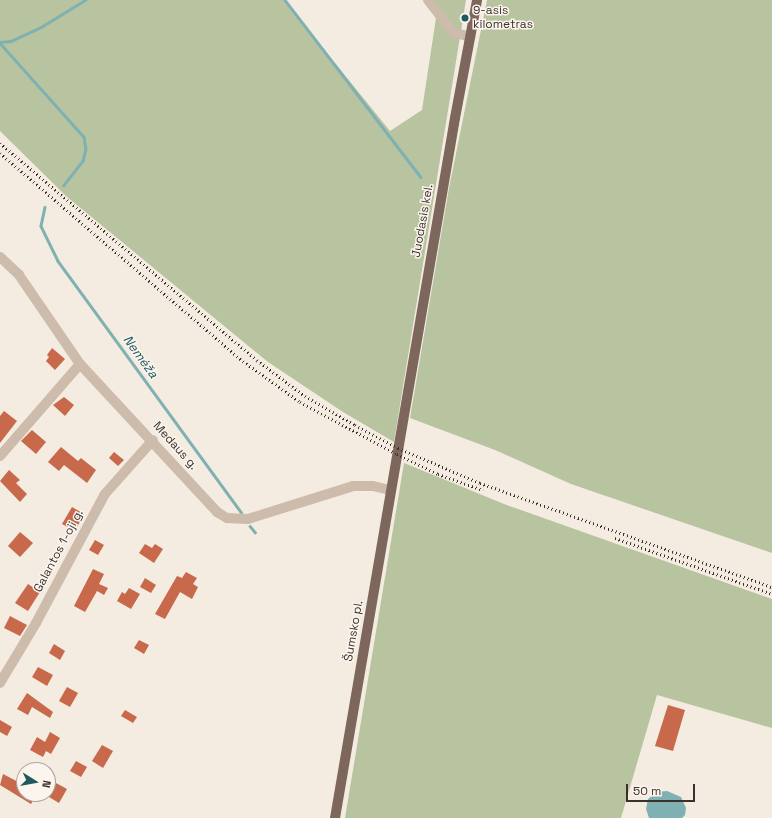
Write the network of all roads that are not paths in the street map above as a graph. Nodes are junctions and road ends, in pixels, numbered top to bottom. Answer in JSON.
{"nodes":[{"id":1,"x":428,"y":0,"type":"edge"},
{"id":2,"x":477,"y":0,"type":"edge"},
{"id":3,"x":470,"y":38,"type":"junction"},
{"id":4,"x":0,"y":257,"type":"edge"},
{"id":5,"x":80,"y":364,"type":"junction"},
{"id":6,"x":153,"y":440,"type":"junction"},
{"id":7,"x":398,"y":448,"type":"joint"},
{"id":8,"x":0,"y":456,"type":"edge"},
{"id":9,"x":391,"y":490,"type":"junction"},
{"id":10,"x":0,"y":683,"type":"edge"},
{"id":11,"x":335,"y":818,"type":"edge"}],
"edges":[{"from":1,"to":3,"type":"street"},
{"from":2,"to":3,"type":"main road","name":"Juodasis kel."},
{"from":3,"to":7,"type":"main road","name":"Juodasis kel."},
{"from":4,"to":5,"type":"street","name":"Medaus g."},
{"from":5,"to":6,"type":"street","name":"Medaus g."},
{"from":5,"to":8,"type":"street"},
{"from":6,"to":9,"type":"street","name":"Medaus g."},
{"from":6,"to":10,"type":"street","name":"Galantos 1-oji g."},
{"from":7,"to":9,"type":"main road","name":"Šumsko pl."},
{"from":9,"to":11,"type":"main road","name":"Šumsko pl."}]}
